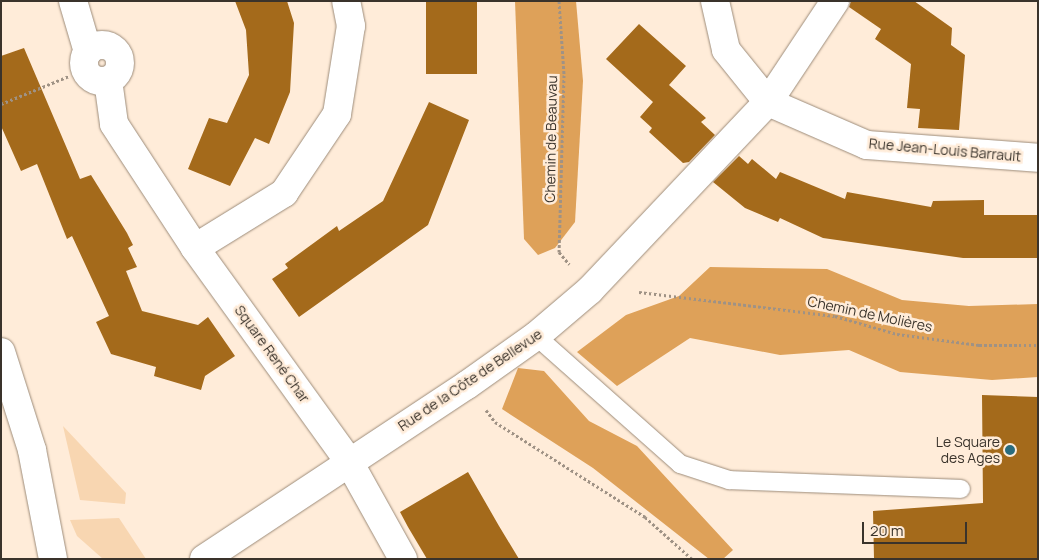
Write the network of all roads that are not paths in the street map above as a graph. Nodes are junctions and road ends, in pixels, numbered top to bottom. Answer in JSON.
{"nodes":[{"id":1,"x":73,"y":1,"type":"edge"},
{"id":2,"x":346,"y":1,"type":"edge"},
{"id":3,"x":715,"y":1,"type":"edge"},
{"id":4,"x":835,"y":1,"type":"edge"},
{"id":5,"x":768,"y":102,"type":"junction"},
{"id":6,"x":1038,"y":158,"type":"edge"},
{"id":7,"x":196,"y":248,"type":"junction"},
{"id":8,"x":536,"y":336,"type":"junction"},
{"id":9,"x":1,"y":352,"type":"edge"},
{"id":10,"x":348,"y":460,"type":"junction"},
{"id":11,"x":961,"y":489,"type":"dead end"},
{"id":12,"x":53,"y":559,"type":"edge"},
{"id":13,"x":204,"y":559,"type":"edge"},
{"id":14,"x":403,"y":559,"type":"edge"}],
"edges":[{"from":1,"to":7,"type":"street","name":"Square René Char"},
{"from":2,"to":7,"type":"street"},
{"from":3,"to":5,"type":"street","name":"Rue Jean-Louis Barrault"},
{"from":4,"to":5,"type":"street","name":"Rue de la Côte de Bellevue"},
{"from":5,"to":6,"type":"street","name":"Rue Jean-Louis Barrault"},
{"from":5,"to":8,"type":"street","name":"Rue de la Côte de Bellevue"},
{"from":7,"to":10,"type":"street","name":"Square René Char"},
{"from":8,"to":10,"type":"street","name":"Rue de la Côte de Bellevue"},
{"from":8,"to":11,"type":"lane"},
{"from":9,"to":12,"type":"street"},
{"from":10,"to":13,"type":"street","name":"Rue de la Côte de Bellevue"},
{"from":10,"to":14,"type":"street","name":"Square René Char"}]}
